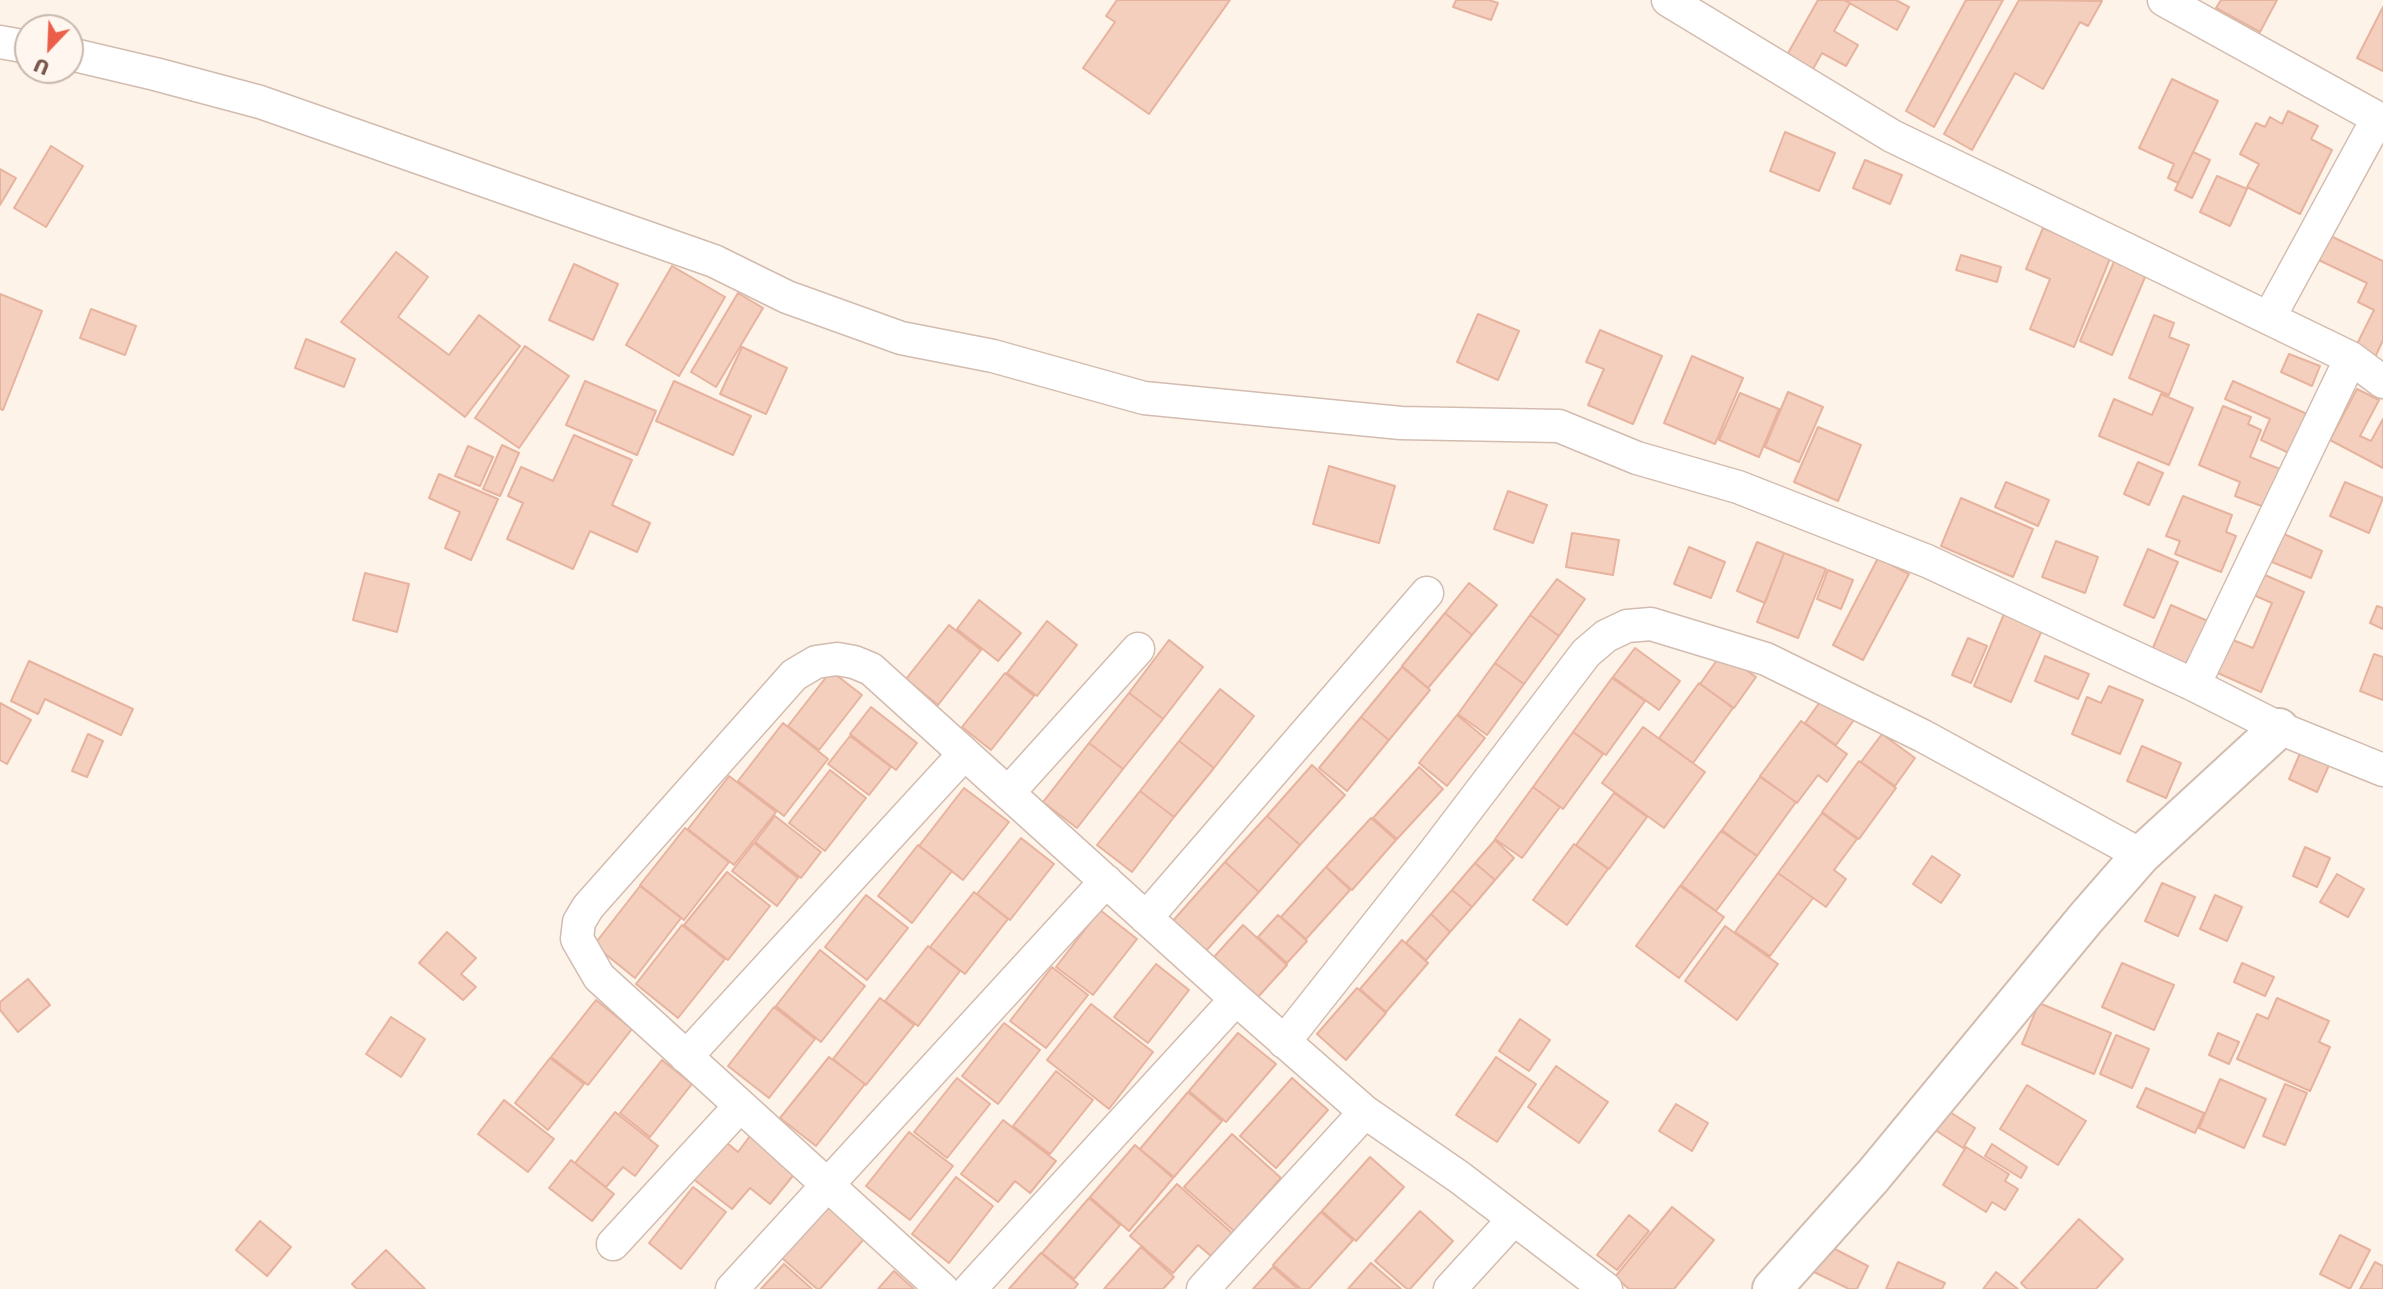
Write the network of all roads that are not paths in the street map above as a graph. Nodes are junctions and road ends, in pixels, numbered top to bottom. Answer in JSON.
{"nodes":[{"id":1,"x":1668,"y":0,"type":"edge"},
{"id":2,"x":2164,"y":0,"type":"edge"},
{"id":3,"x":2198,"y":8,"type":"edge"},
{"id":4,"x":84,"y":57,"type":"edge"},
{"id":5,"x":2381,"y":119,"type":"edge"},
{"id":6,"x":2269,"y":318,"type":"junction"},
{"id":7,"x":2351,"y":358,"type":"junction"},
{"id":8,"x":2383,"y":382,"type":"edge"},
{"id":9,"x":1427,"y":593,"type":"dead end"},
{"id":10,"x":1138,"y":649,"type":"dead end"},
{"id":11,"x":2194,"y":685,"type":"junction"},
{"id":12,"x":2279,"y":728,"type":"junction"},
{"id":13,"x":964,"y":754,"type":"junction"},
{"id":14,"x":2383,"y":770,"type":"edge"},
{"id":15,"x":1008,"y":793,"type":"junction"},
{"id":16,"x":2141,"y":855,"type":"junction"},
{"id":17,"x":1106,"y":881,"type":"junction"},
{"id":18,"x":1146,"y":918,"type":"junction"},
{"id":19,"x":1236,"y":999,"type":"junction"},
{"id":20,"x":1284,"y":1042,"type":"junction"},
{"id":21,"x":686,"y":1057,"type":"junction"},
{"id":22,"x":740,"y":1106,"type":"junction"},
{"id":23,"x":1365,"y":1112,"type":"junction"},
{"id":24,"x":827,"y":1185,"type":"junction"},
{"id":25,"x":1514,"y":1219,"type":"junction"},
{"id":26,"x":613,"y":1244,"type":"dead end"},
{"id":27,"x":732,"y":1289,"type":"edge"},
{"id":28,"x":942,"y":1289,"type":"edge"},
{"id":29,"x":970,"y":1289,"type":"edge"},
{"id":30,"x":1203,"y":1289,"type":"edge"},
{"id":31,"x":1450,"y":1289,"type":"edge"},
{"id":32,"x":1606,"y":1289,"type":"edge"},
{"id":33,"x":1772,"y":1289,"type":"edge"}],
"edges":[{"from":1,"to":6,"type":"street"},
{"from":2,"to":3,"type":"street"},
{"from":3,"to":5,"type":"street"},
{"from":4,"to":11,"type":"street"},
{"from":5,"to":6,"type":"street"},
{"from":6,"to":7,"type":"street"},
{"from":7,"to":8,"type":"street"},
{"from":7,"to":11,"type":"street"},
{"from":9,"to":18,"type":"street"},
{"from":10,"to":15,"type":"street"},
{"from":11,"to":12,"type":"street"},
{"from":12,"to":14,"type":"street"},
{"from":12,"to":16,"type":"street"},
{"from":13,"to":15,"type":"street"},
{"from":13,"to":21,"type":"street"},
{"from":13,"to":21,"type":"street"},
{"from":15,"to":17,"type":"street"},
{"from":16,"to":20,"type":"street"},
{"from":16,"to":33,"type":"street"},
{"from":17,"to":18,"type":"street"},
{"from":17,"to":24,"type":"street"},
{"from":18,"to":19,"type":"street"},
{"from":19,"to":20,"type":"street"},
{"from":19,"to":29,"type":"street"},
{"from":20,"to":23,"type":"street"},
{"from":21,"to":22,"type":"street"},
{"from":22,"to":24,"type":"street"},
{"from":22,"to":26,"type":"street"},
{"from":23,"to":25,"type":"street"},
{"from":23,"to":30,"type":"street"},
{"from":24,"to":27,"type":"street"},
{"from":24,"to":28,"type":"street"},
{"from":25,"to":31,"type":"street"},
{"from":25,"to":32,"type":"street"}]}
